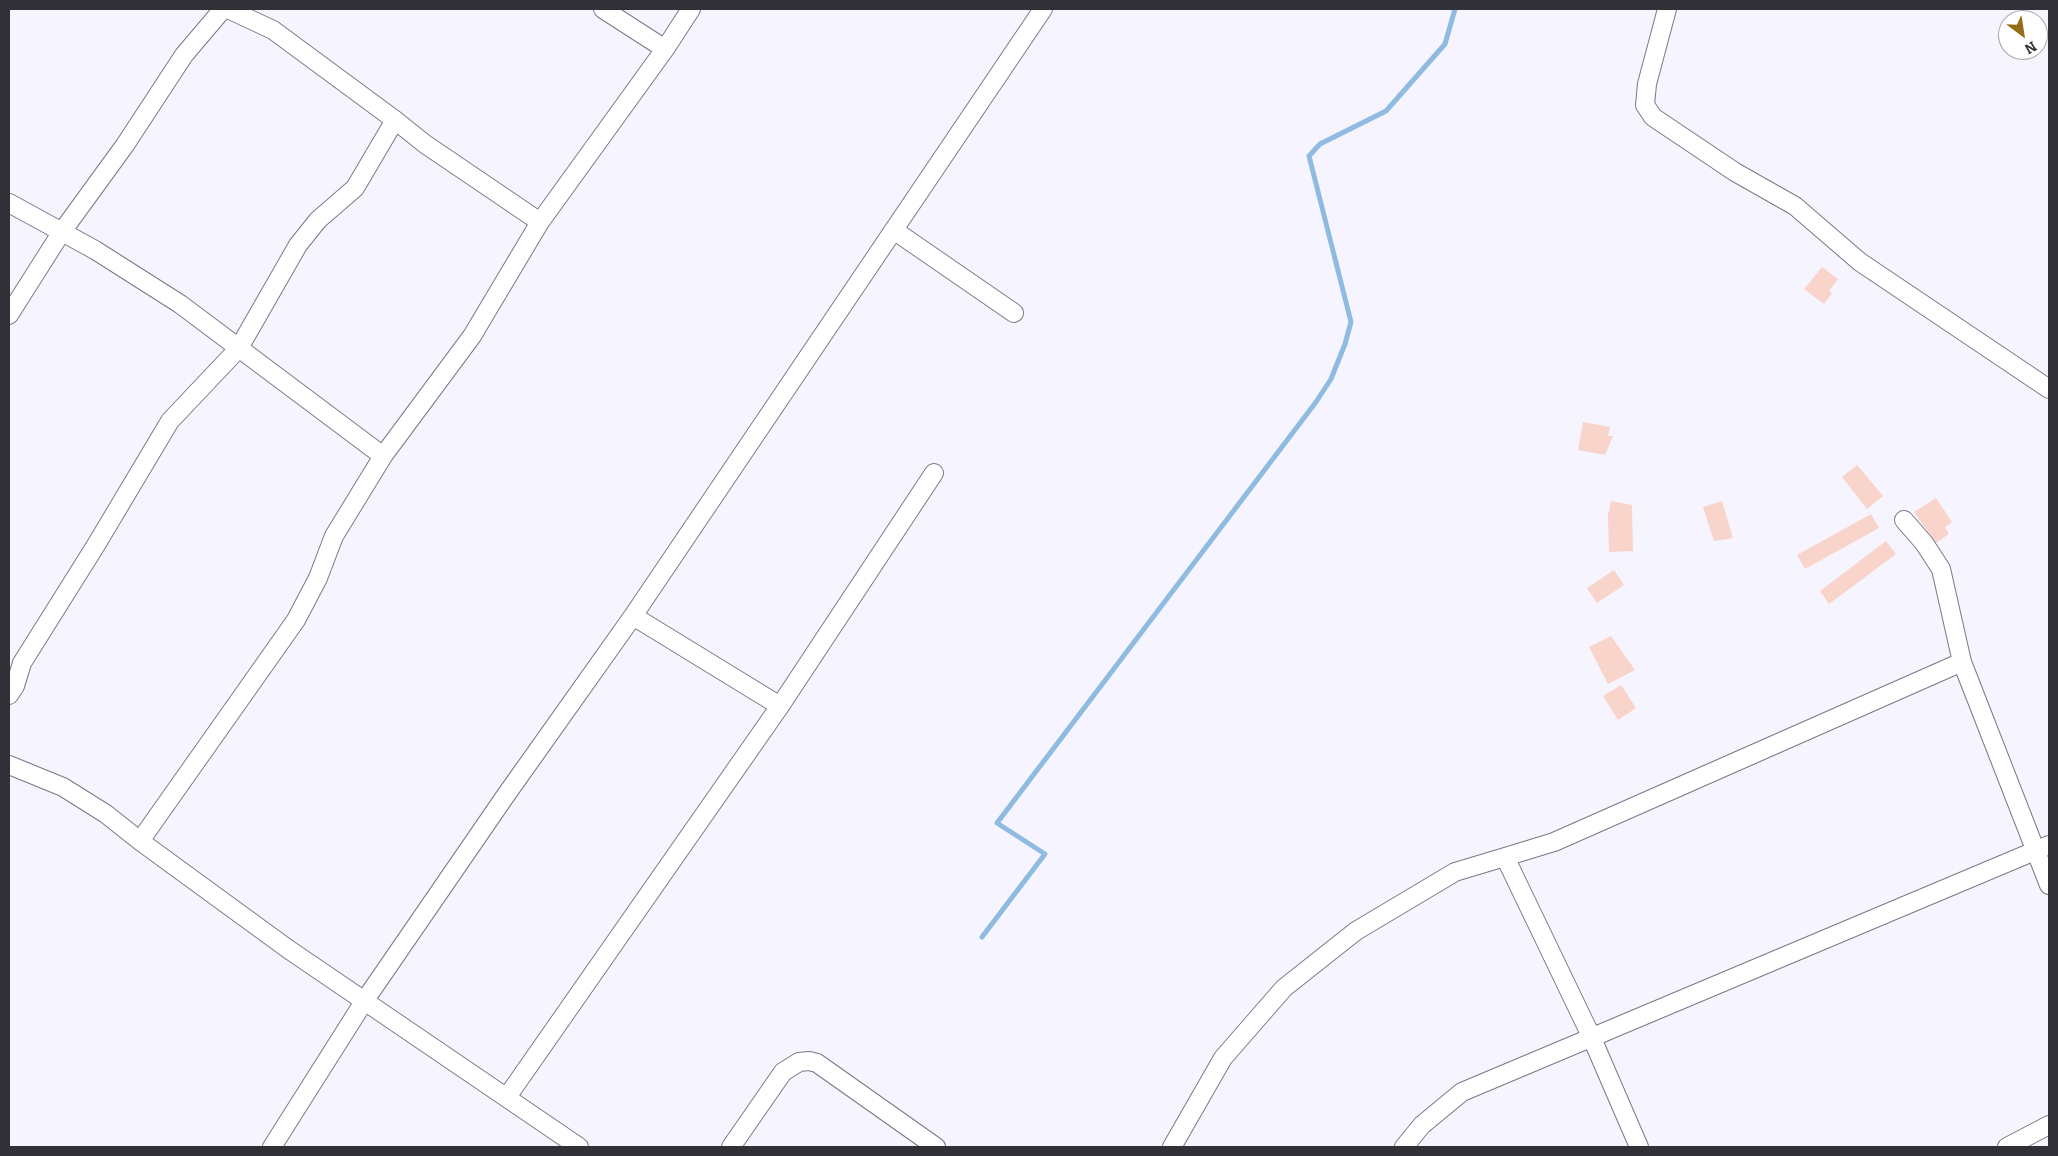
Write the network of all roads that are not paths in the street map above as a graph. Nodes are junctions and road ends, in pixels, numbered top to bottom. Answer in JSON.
{"nodes":[{"id":1,"x":223,"y":9,"type":"edge"},
{"id":2,"x":228,"y":9,"type":"edge"},
{"id":3,"x":603,"y":9,"type":"edge"},
{"id":4,"x":691,"y":9,"type":"edge"},
{"id":5,"x":1043,"y":9,"type":"edge"},
{"id":6,"x":1667,"y":9,"type":"edge"},
{"id":7,"x":665,"y":49,"type":"junction"},
{"id":8,"x":395,"y":120,"type":"junction"},
{"id":9,"x":9,"y":203,"type":"edge"},
{"id":10,"x":540,"y":222,"type":"junction"},
{"id":11,"x":895,"y":231,"type":"junction"},
{"id":12,"x":61,"y":233,"type":"junction"},
{"id":13,"x":1014,"y":313,"type":"dead end"},
{"id":14,"x":9,"y":315,"type":"edge"},
{"id":15,"x":239,"y":348,"type":"junction"},
{"id":16,"x":2049,"y":389,"type":"edge"},
{"id":17,"x":383,"y":456,"type":"junction"},
{"id":18,"x":934,"y":473,"type":"dead end"},
{"id":19,"x":1904,"y":520,"type":"dead end"},
{"id":20,"x":633,"y":616,"type":"junction"},
{"id":21,"x":1962,"y":662,"type":"junction"},
{"id":22,"x":9,"y":695,"type":"edge"},
{"id":23,"x":780,"y":706,"type":"junction"},
{"id":24,"x":9,"y":765,"type":"edge"},
{"id":25,"x":140,"y":841,"type":"junction"},
{"id":26,"x":2042,"y":847,"type":"edge"},
{"id":27,"x":1505,"y":857,"type":"junction"},
{"id":28,"x":2049,"y":885,"type":"edge"},
{"id":29,"x":365,"y":1000,"type":"junction"},
{"id":30,"x":1591,"y":1036,"type":"junction"},
{"id":31,"x":507,"y":1097,"type":"junction"},
{"id":32,"x":2049,"y":1125,"type":"edge"},
{"id":33,"x":272,"y":1147,"type":"edge"},
{"id":34,"x":579,"y":1147,"type":"edge"},
{"id":35,"x":731,"y":1147,"type":"edge"},
{"id":36,"x":936,"y":1147,"type":"edge"},
{"id":37,"x":1172,"y":1147,"type":"edge"},
{"id":38,"x":1404,"y":1147,"type":"edge"},
{"id":39,"x":1639,"y":1147,"type":"edge"},
{"id":40,"x":2007,"y":1147,"type":"edge"}],
"edges":[{"from":1,"to":12,"type":"street"},
{"from":2,"to":8,"type":"street"},
{"from":3,"to":7,"type":"street"},
{"from":4,"to":7,"type":"street"},
{"from":5,"to":11,"type":"street"},
{"from":6,"to":16,"type":"street"},
{"from":7,"to":10,"type":"street"},
{"from":8,"to":10,"type":"street"},
{"from":8,"to":15,"type":"street"},
{"from":9,"to":12,"type":"street"},
{"from":10,"to":17,"type":"street"},
{"from":11,"to":13,"type":"street"},
{"from":11,"to":20,"type":"street"},
{"from":12,"to":14,"type":"street"},
{"from":12,"to":15,"type":"street"},
{"from":15,"to":17,"type":"street"},
{"from":15,"to":22,"type":"street"},
{"from":17,"to":25,"type":"street"},
{"from":18,"to":23,"type":"street"},
{"from":19,"to":21,"type":"street"},
{"from":20,"to":23,"type":"street"},
{"from":20,"to":29,"type":"street"},
{"from":21,"to":26,"type":"street"},
{"from":21,"to":27,"type":"street"},
{"from":23,"to":31,"type":"street"},
{"from":24,"to":25,"type":"street"},
{"from":25,"to":29,"type":"street"},
{"from":26,"to":28,"type":"street"},
{"from":26,"to":30,"type":"street"},
{"from":27,"to":30,"type":"street"},
{"from":27,"to":37,"type":"street"},
{"from":29,"to":31,"type":"street"},
{"from":29,"to":33,"type":"street"},
{"from":30,"to":38,"type":"street"},
{"from":30,"to":39,"type":"street"},
{"from":31,"to":34,"type":"street"},
{"from":32,"to":40,"type":"street"},
{"from":35,"to":36,"type":"street"}]}
